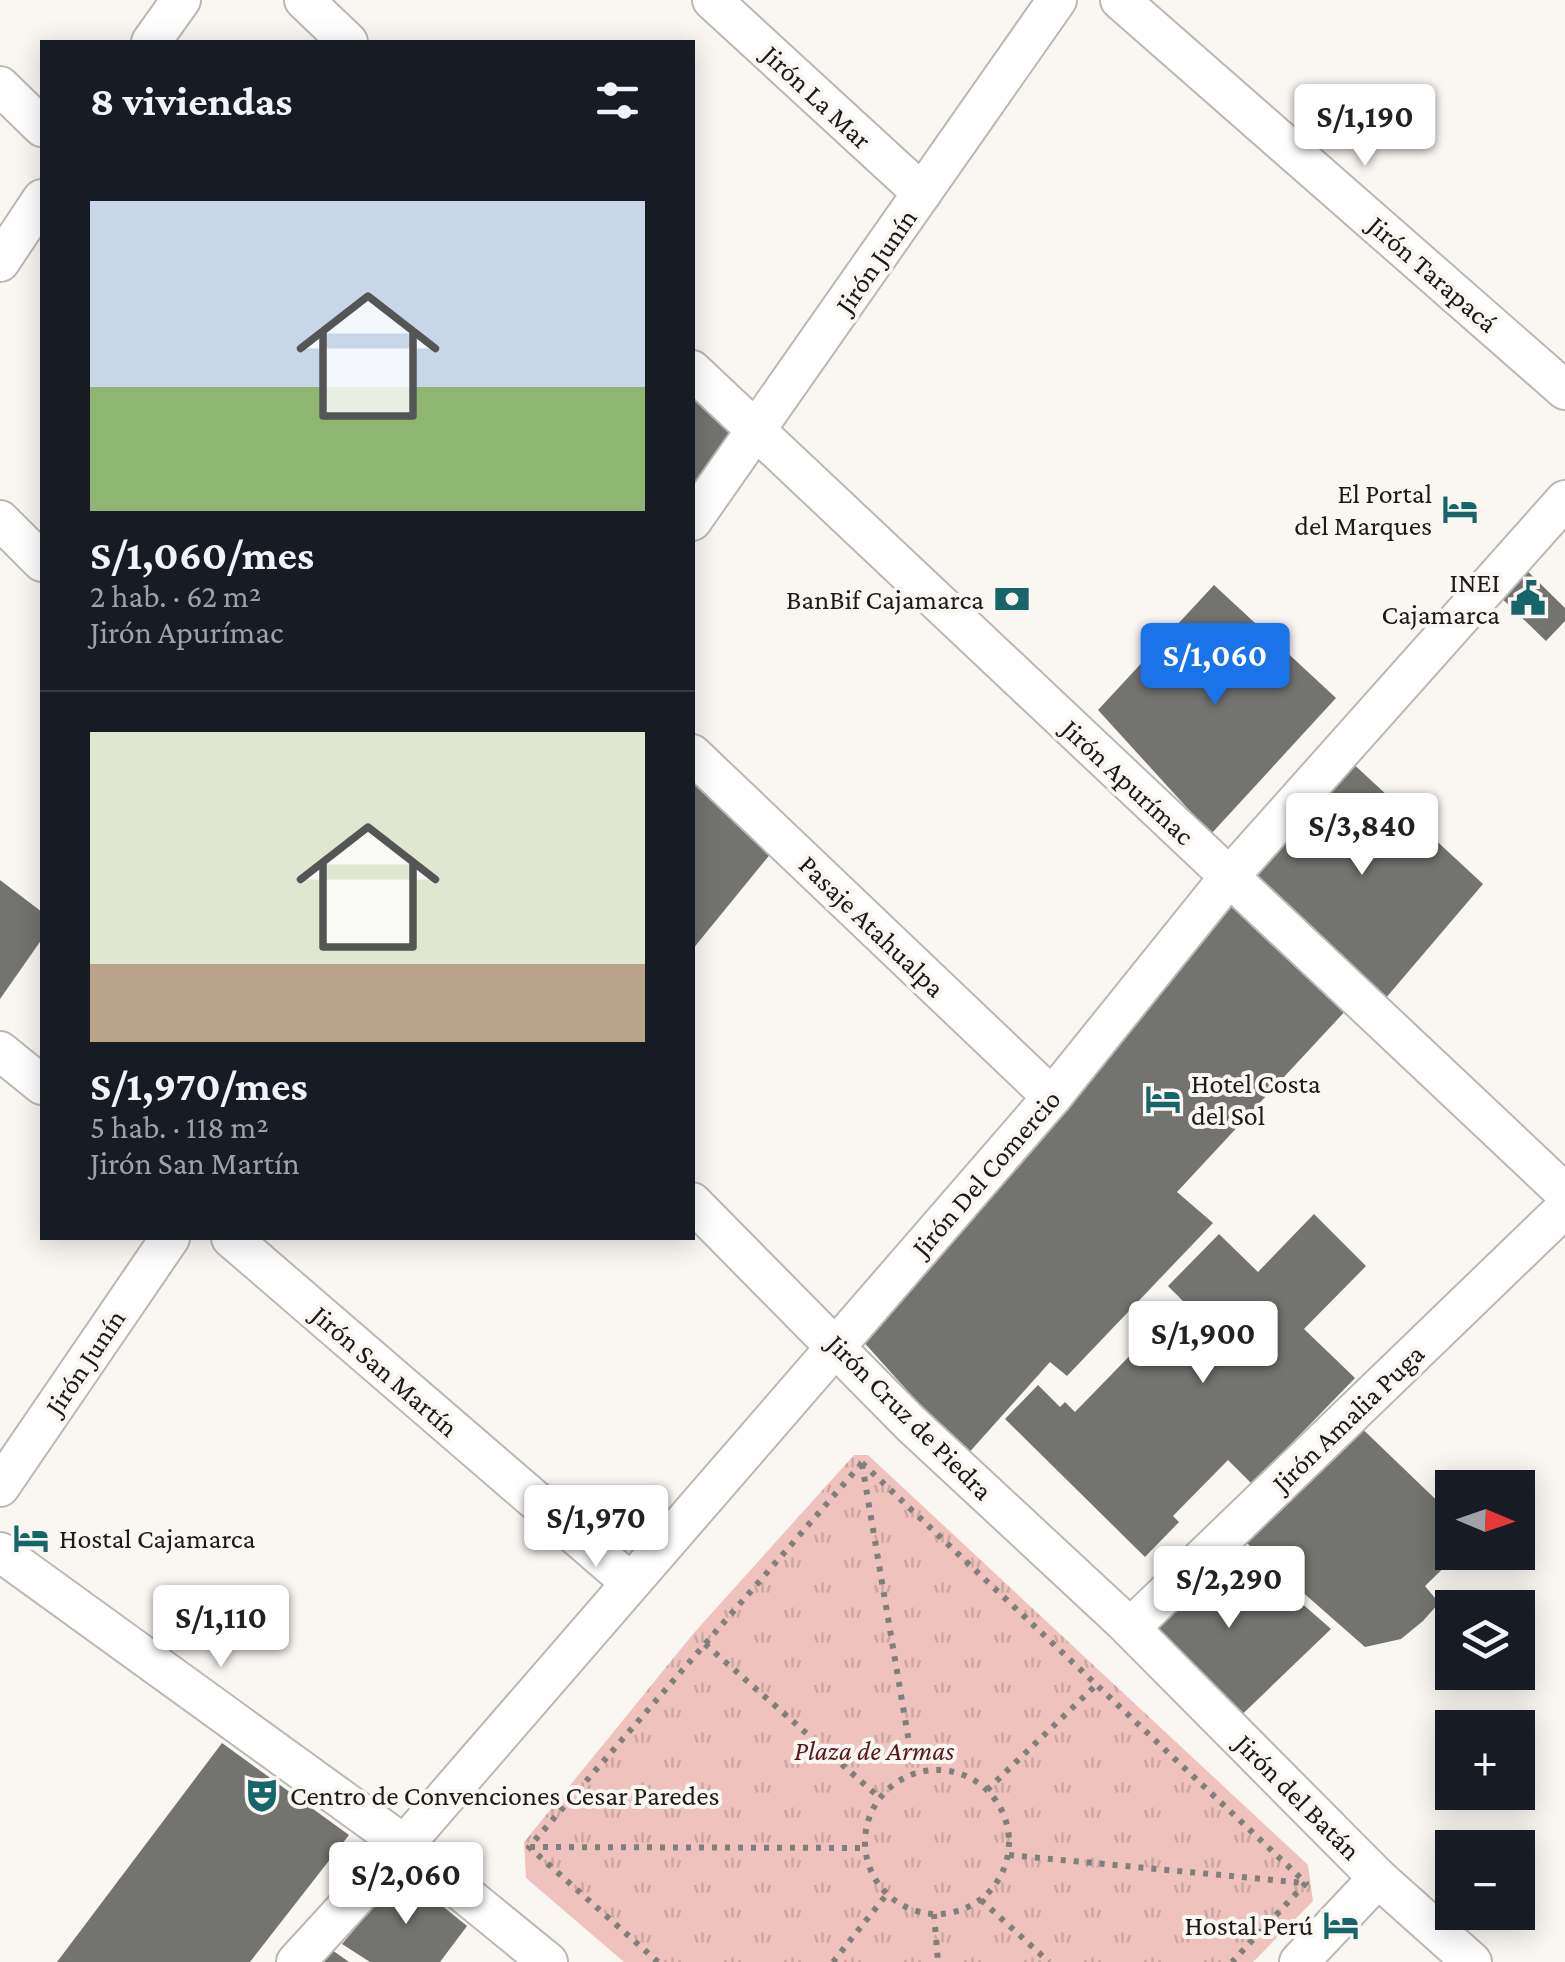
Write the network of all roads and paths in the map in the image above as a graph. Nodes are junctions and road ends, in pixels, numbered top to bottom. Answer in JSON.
{"nodes":[{"id":1,"x":181,"y":0,"type":"edge"},
{"id":2,"x":304,"y":0,"type":"edge"},
{"id":3,"x":712,"y":0,"type":"edge"},
{"id":4,"x":1057,"y":0,"type":"edge"},
{"id":5,"x":1120,"y":0,"type":"edge"},
{"id":6,"x":152,"y":40,"type":"edge"},
{"id":7,"x":346,"y":40,"type":"edge"},
{"id":8,"x":0,"y":86,"type":"edge"},
{"id":9,"x":40,"y":125,"type":"edge"},
{"id":10,"x":922,"y":193,"type":"junction"},
{"id":11,"x":40,"y":202,"type":"edge"},
{"id":12,"x":0,"y":262,"type":"edge"},
{"id":13,"x":695,"y":373,"type":"edge"},
{"id":14,"x":1565,"y":390,"type":"edge"},
{"id":15,"x":758,"y":432,"type":"junction"},
{"id":16,"x":1565,"y":500,"type":"edge"},
{"id":17,"x":695,"y":517,"type":"edge"},
{"id":18,"x":0,"y":520,"type":"edge"},
{"id":19,"x":40,"y":560,"type":"edge"},
{"id":20,"x":695,"y":757,"type":"edge"},
{"id":21,"x":1229,"y":877,"type":"junction"},
{"id":22,"x":0,"y":1051,"type":"edge"},
{"id":23,"x":40,"y":1082,"type":"edge"},
{"id":24,"x":1052,"y":1097,"type":"junction"},
{"id":25,"x":1565,"y":1193,"type":"edge"},
{"id":26,"x":695,"y":1205,"type":"edge"},
{"id":27,"x":1565,"y":1208,"type":"edge"},
{"id":28,"x":169,"y":1240,"type":"edge"},
{"id":29,"x":233,"y":1240,"type":"edge"},
{"id":30,"x":838,"y":1345,"type":"junction"},
{"id":31,"x":862,"y":1463,"type":"junction"},
{"id":32,"x":0,"y":1487,"type":"edge"},
{"id":33,"x":0,"y":1552,"type":"edge"},
{"id":34,"x":630,"y":1582,"type":"junction"},
{"id":35,"x":1130,"y":1628,"type":"junction"},
{"id":36,"x":705,"y":1644,"type":"junction"},
{"id":37,"x":1096,"y":1685,"type":"junction"},
{"id":38,"x":914,"y":1773,"type":"junction"},
{"id":39,"x":987,"y":1790,"type":"junction"},
{"id":40,"x":880,"y":1798,"type":"junction"},
{"id":41,"x":402,"y":1843,"type":"junction"},
{"id":42,"x":529,"y":1846,"type":"junction"},
{"id":43,"x":866,"y":1848,"type":"junction"},
{"id":44,"x":1008,"y":1855,"type":"junction"},
{"id":45,"x":1378,"y":1878,"type":"junction"},
{"id":46,"x":1306,"y":1883,"type":"junction"},
{"id":47,"x":887,"y":1894,"type":"junction"},
{"id":48,"x":981,"y":1900,"type":"junction"},
{"id":49,"x":934,"y":1914,"type":"junction"},
{"id":50,"x":296,"y":1962,"type":"edge"},
{"id":51,"x":548,"y":1962,"type":"edge"},
{"id":52,"x":658,"y":1962,"type":"edge"},
{"id":53,"x":832,"y":1962,"type":"edge"},
{"id":54,"x":938,"y":1962,"type":"edge"},
{"id":55,"x":1050,"y":1962,"type":"edge"},
{"id":56,"x":1232,"y":1962,"type":"edge"},
{"id":57,"x":1299,"y":1962,"type":"edge"},
{"id":58,"x":1472,"y":1962,"type":"edge"}],
"edges":[{"from":1,"to":6,"type":"street"},
{"from":2,"to":7,"type":"street"},
{"from":3,"to":10,"type":"street","name":"Jirón La Mar"},
{"from":4,"to":10,"type":"street","name":"Jirón Junín"},
{"from":5,"to":14,"type":"street","name":"Jirón Tarapacá"},
{"from":8,"to":9,"type":"street"},
{"from":10,"to":15,"type":"street","name":"Jirón Junín"},
{"from":11,"to":12,"type":"street"},
{"from":13,"to":15,"type":"street","name":"Jirón Apurímac"},
{"from":15,"to":17,"type":"street","name":"Jirón Junín"},
{"from":15,"to":21,"type":"street","name":"Jirón Apurímac"},
{"from":16,"to":21,"type":"street","name":"Jirón Del Comercio"},
{"from":18,"to":19,"type":"street"},
{"from":20,"to":24,"type":"street","name":"Pasaje Atahualpa"},
{"from":21,"to":24,"type":"street","name":"Jirón Del Comercio"},
{"from":21,"to":25,"type":"street","name":"Jirón Apurímac"},
{"from":22,"to":23,"type":"street"},
{"from":24,"to":30,"type":"street","name":"Jirón Del Comercio"},
{"from":26,"to":30,"type":"street","name":"Jirón Cruz de Piedra"},
{"from":27,"to":35,"type":"street","name":"Jirón Amalia Puga"},
{"from":28,"to":32,"type":"street","name":"Jirón Junín"},
{"from":29,"to":34,"type":"street","name":"Jirón San Martín"},
{"from":30,"to":34,"type":"street","name":"Jirón Del Comercio"},
{"from":30,"to":35,"type":"street","name":"Jirón Cruz de Piedra"},
{"from":31,"to":36,"type":"path"},
{"from":31,"to":37,"type":"path"},
{"from":31,"to":38,"type":"path"},
{"from":33,"to":41,"type":"street"},
{"from":34,"to":41,"type":"street","name":"Jirón Del Comercio"},
{"from":35,"to":45,"type":"street","name":"Jirón del Batán"},
{"from":36,"to":40,"type":"path"},
{"from":36,"to":42,"type":"path"},
{"from":37,"to":39,"type":"path"},
{"from":37,"to":46,"type":"path"},
{"from":38,"to":39,"type":"path"},
{"from":38,"to":40,"type":"path"},
{"from":39,"to":44,"type":"path"},
{"from":40,"to":43,"type":"path"},
{"from":41,"to":50,"type":"street","name":"Jirón Del Comercio"},
{"from":41,"to":51,"type":"street"},
{"from":42,"to":43,"type":"path"},
{"from":42,"to":52,"type":"path"},
{"from":43,"to":47,"type":"path"},
{"from":44,"to":46,"type":"path"},
{"from":44,"to":48,"type":"path"},
{"from":45,"to":57,"type":"street"},
{"from":45,"to":58,"type":"street","name":"Jirón del Batán"},
{"from":46,"to":56,"type":"path"},
{"from":47,"to":49,"type":"path"},
{"from":47,"to":53,"type":"path"},
{"from":48,"to":49,"type":"path"},
{"from":48,"to":55,"type":"path"},
{"from":49,"to":54,"type":"path"}]}
